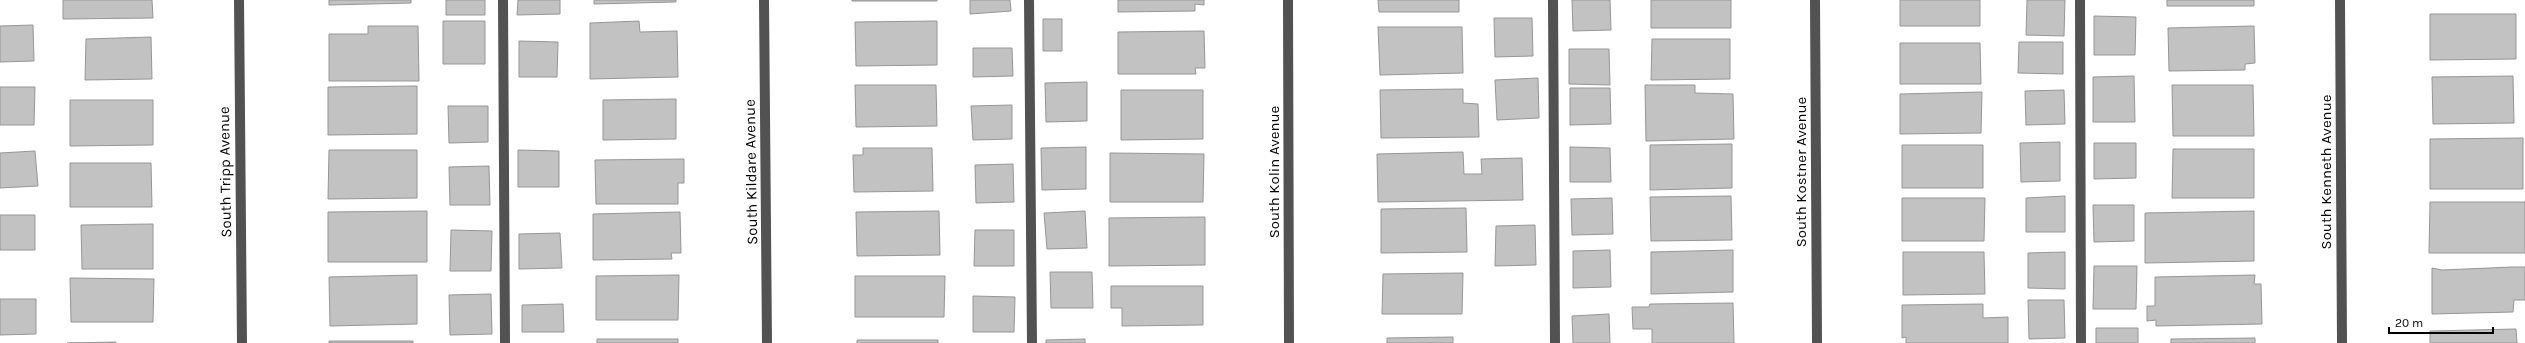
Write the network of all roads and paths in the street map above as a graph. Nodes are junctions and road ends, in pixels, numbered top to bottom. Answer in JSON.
{"nodes":[{"id":1,"x":239,"y":0,"type":"edge"},
{"id":2,"x":503,"y":0,"type":"edge"},
{"id":3,"x":764,"y":0,"type":"edge"},
{"id":4,"x":1029,"y":0,"type":"edge"},
{"id":5,"x":1288,"y":0,"type":"edge"},
{"id":6,"x":1553,"y":0,"type":"edge"},
{"id":7,"x":1814,"y":0,"type":"edge"},
{"id":8,"x":2080,"y":0,"type":"edge"},
{"id":9,"x":2340,"y":0,"type":"edge"},
{"id":10,"x":242,"y":343,"type":"edge"},
{"id":11,"x":505,"y":343,"type":"edge"},
{"id":12,"x":767,"y":343,"type":"edge"},
{"id":13,"x":1032,"y":343,"type":"edge"},
{"id":14,"x":1290,"y":343,"type":"edge"},
{"id":15,"x":1555,"y":343,"type":"edge"},
{"id":16,"x":1818,"y":343,"type":"edge"},
{"id":17,"x":2081,"y":343,"type":"edge"},
{"id":18,"x":2342,"y":343,"type":"edge"}],
"edges":[{"from":1,"to":10,"type":"street","name":"South Tripp Avenue"},
{"from":2,"to":11,"type":"street"},
{"from":3,"to":12,"type":"street","name":"South Kildare Avenue"},
{"from":4,"to":13,"type":"street"},
{"from":5,"to":14,"type":"street","name":"South Kolin Avenue"},
{"from":6,"to":15,"type":"street"},
{"from":7,"to":16,"type":"street","name":"South Kostner Avenue"},
{"from":8,"to":17,"type":"street"},
{"from":9,"to":18,"type":"street","name":"South Kenneth Avenue"}]}
